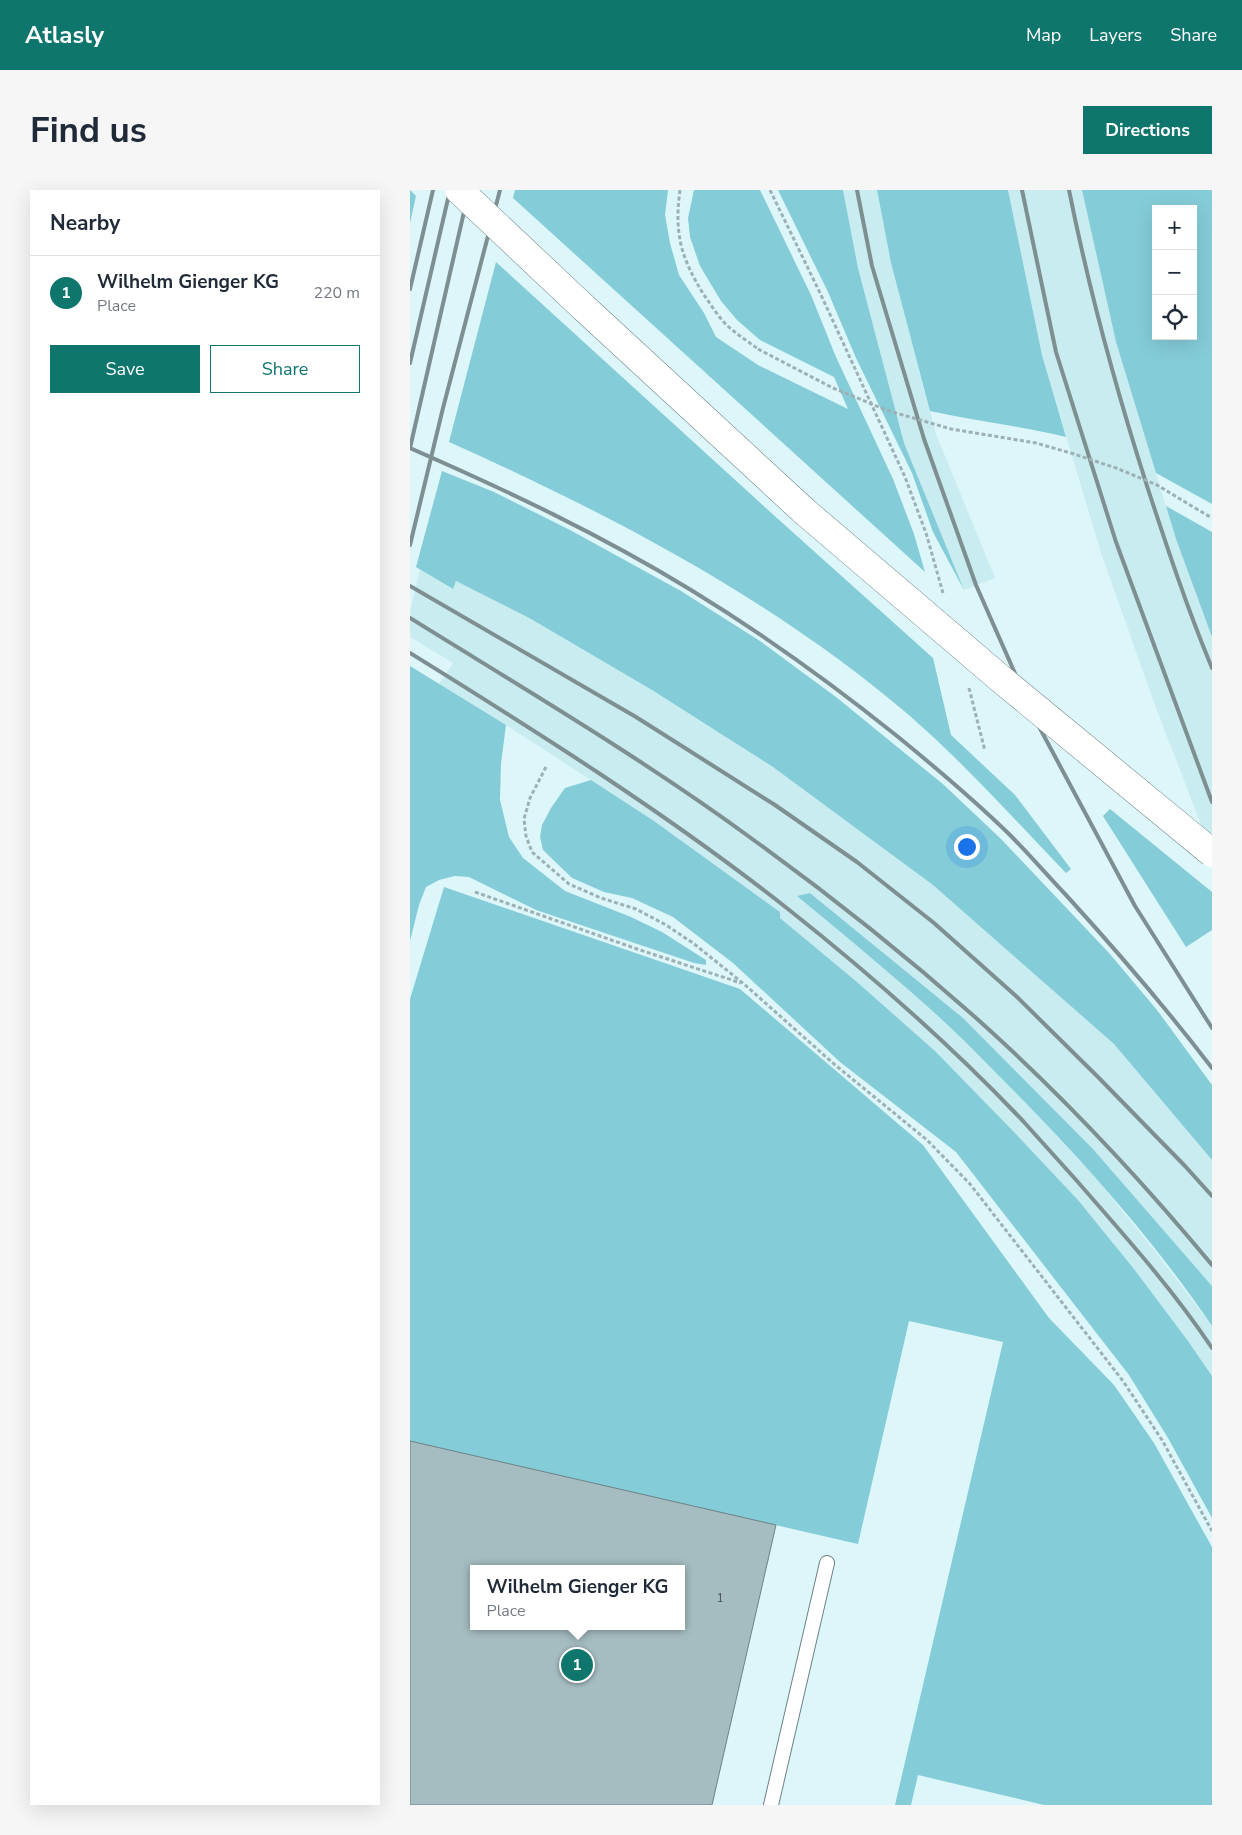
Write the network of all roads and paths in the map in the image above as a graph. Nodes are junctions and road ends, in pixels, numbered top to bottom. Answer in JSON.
{"nodes":[{"id":1,"x":459,"y":190,"type":"edge"},
{"id":2,"x":680,"y":190,"type":"edge"},
{"id":3,"x":770,"y":190,"type":"edge"},
{"id":4,"x":1212,"y":518,"type":"edge"},
{"id":5,"x":944,"y":594,"type":"dead end"},
{"id":6,"x":968,"y":686,"type":"dead end"},
{"id":7,"x":985,"y":751,"type":"dead end"},
{"id":8,"x":546,"y":767,"type":"dead end"},
{"id":9,"x":1212,"y":853,"type":"edge"},
{"id":10,"x":475,"y":892,"type":"dead end"},
{"id":11,"x":744,"y":984,"type":"junction"},
{"id":12,"x":1212,"y":1531,"type":"edge"},
{"id":13,"x":827,"y":1563,"type":"dead end"},
{"id":14,"x":771,"y":1805,"type":"edge"}],
"edges":[{"from":1,"to":9,"type":"main road","bridge":true},
{"from":2,"to":4,"type":"path","bridge":true},
{"from":3,"to":5,"type":"path"},
{"from":6,"to":7,"type":"path"},
{"from":8,"to":11,"type":"path"},
{"from":10,"to":11,"type":"path"},
{"from":11,"to":12,"type":"path"},
{"from":13,"to":14,"type":"lane"}]}
